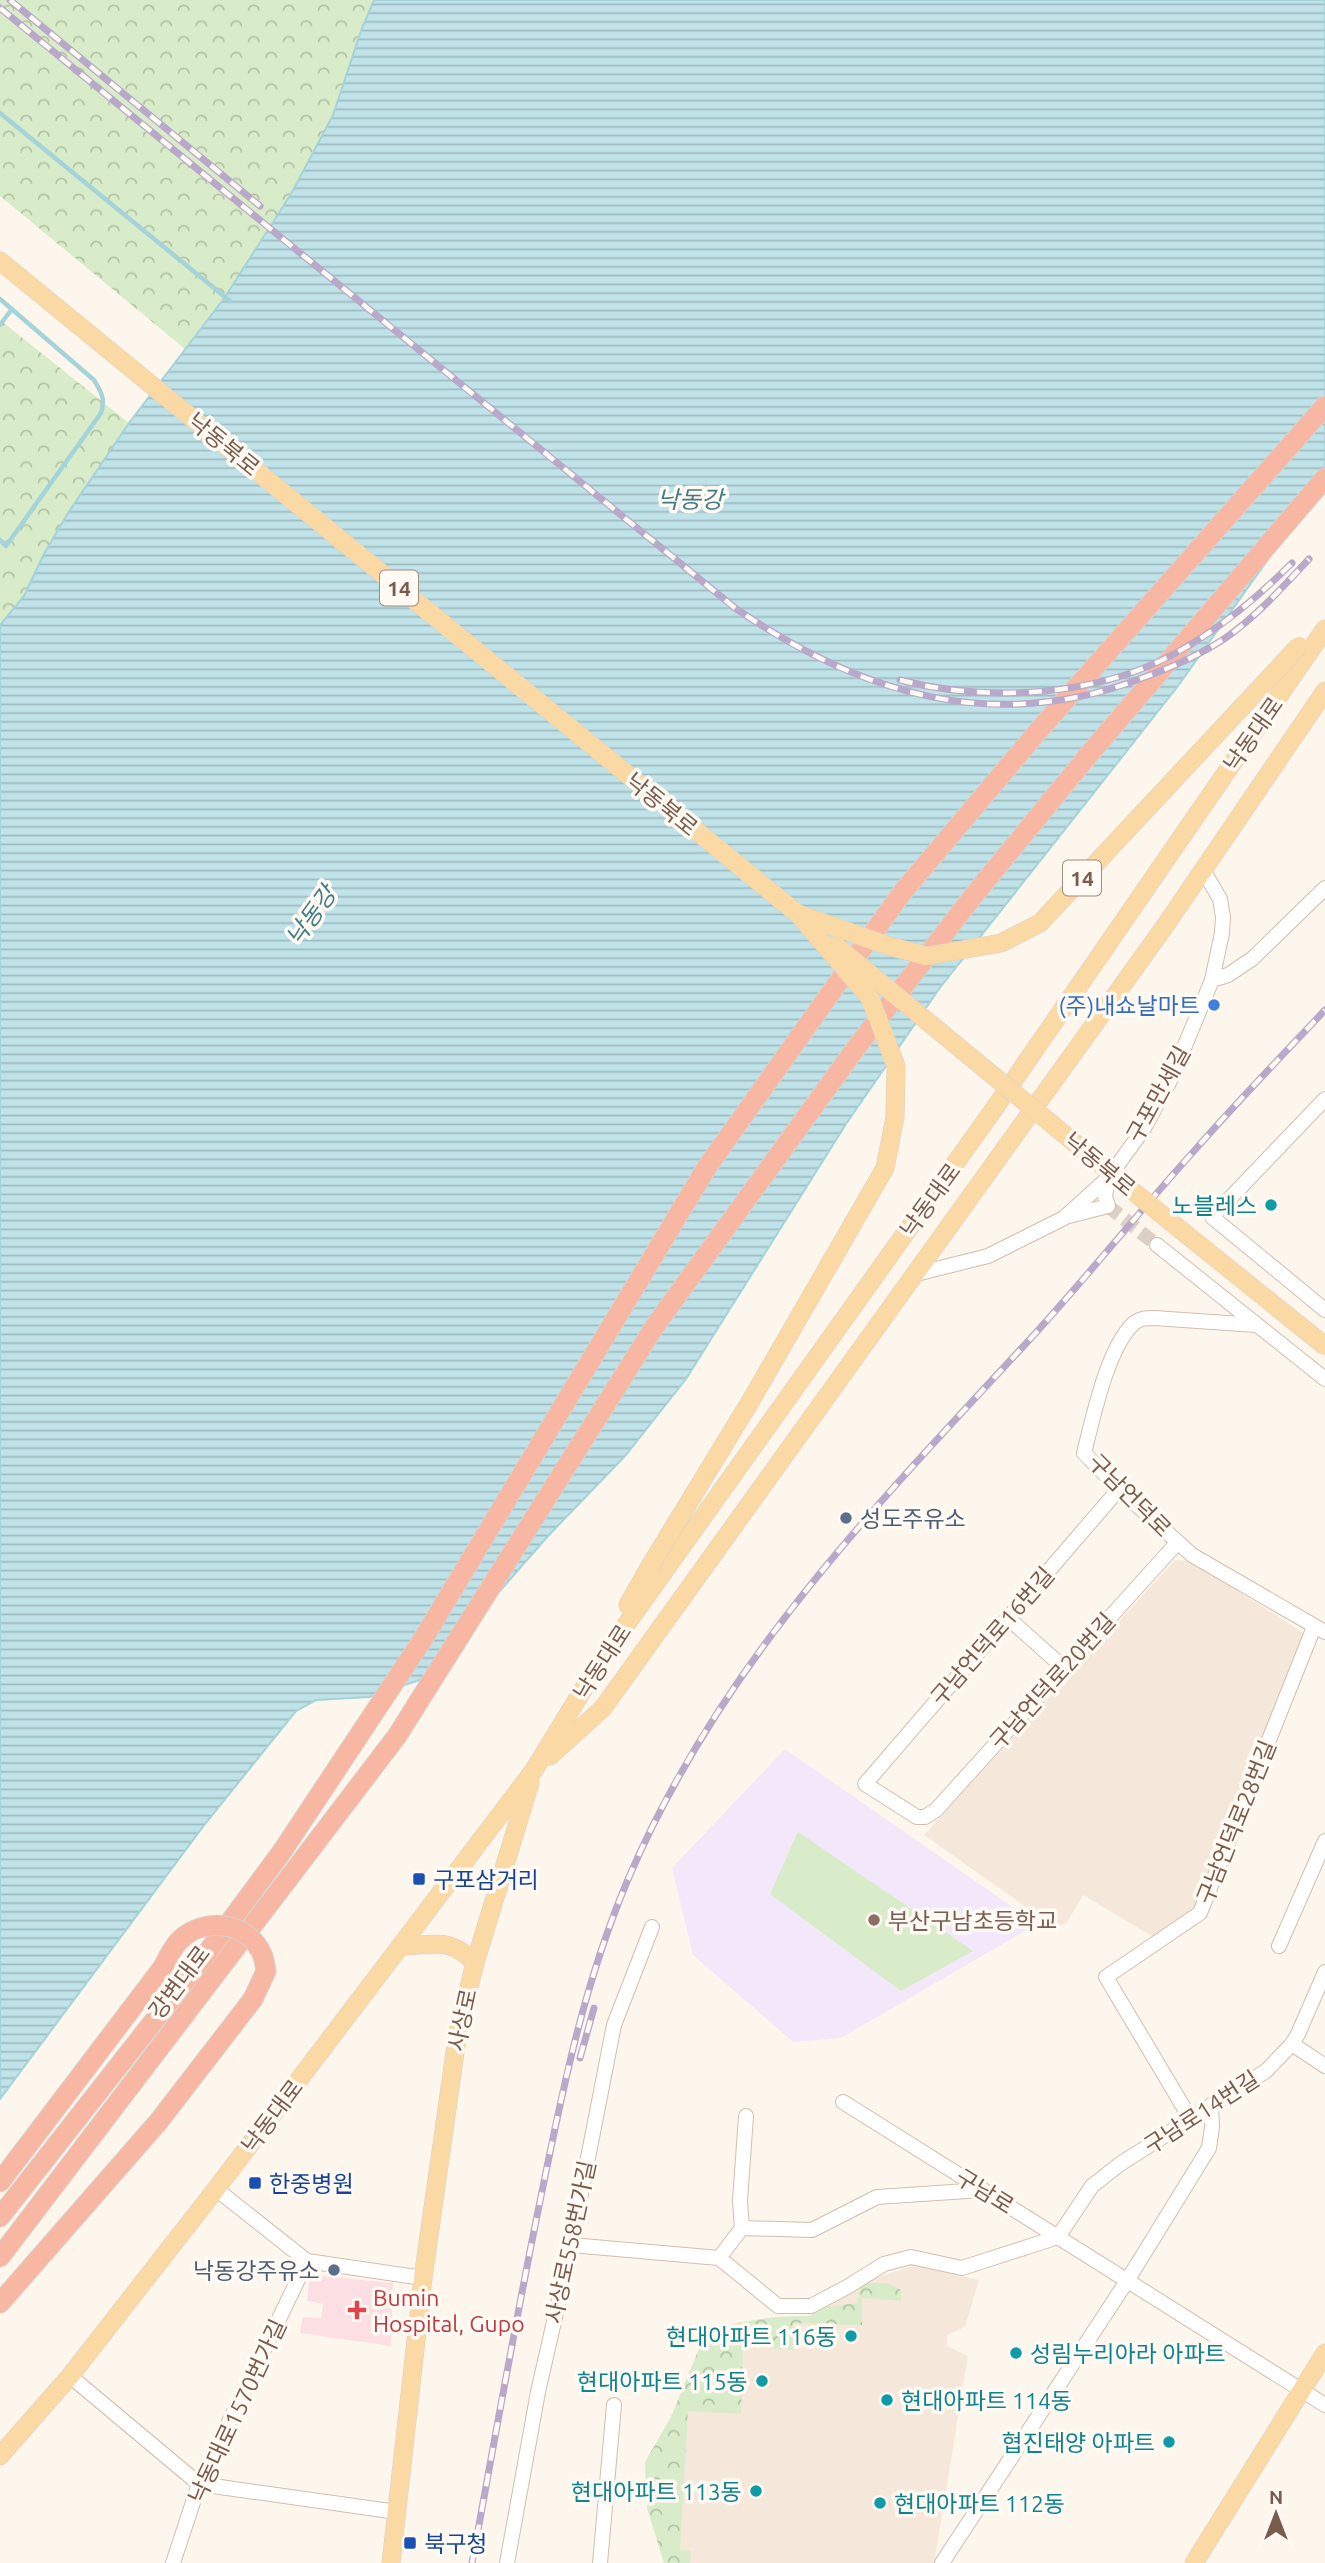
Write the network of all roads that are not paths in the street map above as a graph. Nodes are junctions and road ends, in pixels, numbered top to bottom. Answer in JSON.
{"nodes":[{"id":1,"x":0,"y":261,"type":"edge"},
{"id":2,"x":1325,"y":406,"type":"edge"},
{"id":3,"x":1325,"y":478,"type":"edge"},
{"id":4,"x":1325,"y":627,"type":"edge"},
{"id":5,"x":1325,"y":691,"type":"edge"},
{"id":6,"x":1203,"y":870,"type":"junction"},
{"id":7,"x":1325,"y":888,"type":"edge"},
{"id":8,"x":798,"y":914,"type":"junction"},
{"id":9,"x":1212,"y":980,"type":"junction"},
{"id":10,"x":1325,"y":1098,"type":"edge"},
{"id":11,"x":1108,"y":1178,"type":"junction"},
{"id":12,"x":1064,"y":1218,"type":"junction"},
{"id":13,"x":1157,"y":1245,"type":"tunnel mouth"},
{"id":14,"x":916,"y":1274,"type":"junction"},
{"id":15,"x":1325,"y":1310,"type":"edge"},
{"id":16,"x":1256,"y":1325,"type":"junction"},
{"id":17,"x":1325,"y":1346,"type":"edge"},
{"id":18,"x":1325,"y":1379,"type":"edge"},
{"id":19,"x":1119,"y":1489,"type":"junction"},
{"id":20,"x":1177,"y":1543,"type":"junction"},
{"id":21,"x":1008,"y":1618,"type":"junction"},
{"id":22,"x":1320,"y":1629,"type":"edge"},
{"id":23,"x":1064,"y":1668,"type":"junction"},
{"id":24,"x":534,"y":1770,"type":"junction"},
{"id":25,"x":925,"y":1817,"type":"joint"},
{"id":26,"x":1325,"y":1841,"type":"edge"},
{"id":27,"x":652,"y":1927,"type":"dead end"},
{"id":28,"x":401,"y":1946,"type":"junction"},
{"id":29,"x":1279,"y":1946,"type":"dead end"},
{"id":30,"x":475,"y":1963,"type":"junction"},
{"id":31,"x":1325,"y":1972,"type":"edge"},
{"id":32,"x":1292,"y":2044,"type":"junction"},
{"id":33,"x":1325,"y":2066,"type":"edge"},
{"id":34,"x":843,"y":2102,"type":"dead end"},
{"id":35,"x":1211,"y":2105,"type":"junction"},
{"id":36,"x":746,"y":2116,"type":"dead end"},
{"id":37,"x":1190,"y":2118,"type":"junction"},
{"id":38,"x":0,"y":2182,"type":"edge"},
{"id":39,"x":216,"y":2189,"type":"junction"},
{"id":40,"x":982,"y":2190,"type":"junction"},
{"id":41,"x":0,"y":2217,"type":"edge"},
{"id":42,"x":741,"y":2228,"type":"junction"},
{"id":43,"x":1058,"y":2237,"type":"junction"},
{"id":44,"x":571,"y":2245,"type":"junction"},
{"id":45,"x":0,"y":2257,"type":"edge"},
{"id":46,"x":719,"y":2258,"type":"junction"},
{"id":47,"x":307,"y":2261,"type":"junction"},
{"id":48,"x":423,"y":2278,"type":"junction"},
{"id":49,"x":1127,"y":2281,"type":"junction"},
{"id":50,"x":0,"y":2303,"type":"edge"},
{"id":51,"x":1325,"y":2353,"type":"edge"},
{"id":52,"x":70,"y":2376,"type":"junction"},
{"id":53,"x":1295,"y":2386,"type":"junction"},
{"id":54,"x":614,"y":2405,"type":"dead end"},
{"id":55,"x":1325,"y":2405,"type":"edge"},
{"id":56,"x":0,"y":2456,"type":"edge"},
{"id":57,"x":199,"y":2484,"type":"junction"},
{"id":58,"x":397,"y":2512,"type":"junction"},
{"id":59,"x":173,"y":2563,"type":"edge"},
{"id":60,"x":391,"y":2563,"type":"edge"},
{"id":61,"x":507,"y":2563,"type":"edge"},
{"id":62,"x":600,"y":2563,"type":"edge"},
{"id":63,"x":942,"y":2563,"type":"edge"},
{"id":64,"x":1194,"y":2563,"type":"edge"}],
"edges":[{"from":1,"to":8,"type":"main road","name":"낙동북로","number":"14"},
{"from":2,"to":41,"type":"highway","name":"강변대로","bridge":true},
{"from":3,"to":45,"type":"highway","name":"강변대로","bridge":true},
{"from":4,"to":8,"type":"main road","number":"14","bridge":true},
{"from":4,"to":24,"type":"main road","name":"낙동대로"},
{"from":5,"to":6,"type":"main road","name":"낙동대로"},
{"from":6,"to":9,"type":"street","name":"구포만세길"},
{"from":6,"to":14,"type":"main road","name":"낙동대로"},
{"from":7,"to":9,"type":"street"},
{"from":8,"to":17,"type":"main road","name":"낙동북로","bridge":true},
{"from":8,"to":24,"type":"main road","number":"14","bridge":true},
{"from":9,"to":11,"type":"street","name":"구포만세길"},
{"from":10,"to":15,"type":"street"},
{"from":11,"to":12,"type":"street","name":"구포만세길"},
{"from":11,"to":12,"type":"street"},
{"from":12,"to":14,"type":"street","name":"구포만세길"},
{"from":13,"to":16,"type":"street"},
{"from":14,"to":24,"type":"main road","name":"낙동대로"},
{"from":16,"to":18,"type":"street"},
{"from":16,"to":19,"type":"street","name":"구남언덕로"},
{"from":19,"to":20,"type":"street","name":"구남언덕로"},
{"from":19,"to":21,"type":"street","name":"구남언덕로16번길"},
{"from":20,"to":22,"type":"street","name":"구남언덕로"},
{"from":20,"to":23,"type":"street","name":"구남언덕로20번길"},
{"from":21,"to":23,"type":"street"},
{"from":21,"to":25,"type":"street","name":"구남언덕로16번길"},
{"from":22,"to":37,"type":"street","name":"구남언덕로28번길"},
{"from":23,"to":25,"type":"street","name":"구남언덕로20번길"},
{"from":24,"to":28,"type":"main road","name":"낙동대로"},
{"from":24,"to":30,"type":"main road","name":"사상로"},
{"from":26,"to":29,"type":"street"},
{"from":27,"to":44,"type":"street","name":"사상로558번가길"},
{"from":28,"to":30,"type":"main road"},
{"from":28,"to":39,"type":"main road","name":"낙동대로"},
{"from":30,"to":48,"type":"main road","name":"사상로"},
{"from":31,"to":32,"type":"street","name":"구남로14번길"},
{"from":32,"to":33,"type":"street"},
{"from":32,"to":35,"type":"street","name":"구남로14번길"},
{"from":34,"to":40,"type":"street","name":"구남로"},
{"from":35,"to":37,"type":"street","name":"구남로14번길"},
{"from":35,"to":49,"type":"street"},
{"from":36,"to":42,"type":"street"},
{"from":37,"to":43,"type":"street","name":"구남로14번길"},
{"from":38,"to":50,"type":"highway","bridge":true},
{"from":39,"to":47,"type":"street"},
{"from":39,"to":52,"type":"main road","name":"낙동대로"},
{"from":40,"to":42,"type":"street"},
{"from":40,"to":43,"type":"street","name":"구남로"},
{"from":42,"to":46,"type":"street"},
{"from":43,"to":46,"type":"street"},
{"from":43,"to":49,"type":"street","name":"구남로"},
{"from":44,"to":46,"type":"street"},
{"from":44,"to":61,"type":"street","name":"사상로558번가길"},
{"from":47,"to":48,"type":"street"},
{"from":47,"to":57,"type":"street","name":"낙동대로1570번가길"},
{"from":48,"to":58,"type":"main road","name":"사상로"},
{"from":49,"to":53,"type":"street","name":"구남로"},
{"from":49,"to":63,"type":"street"},
{"from":51,"to":53,"type":"main road"},
{"from":52,"to":56,"type":"main road","name":"낙동대로"},
{"from":52,"to":57,"type":"street"},
{"from":53,"to":55,"type":"street","name":"구남로"},
{"from":53,"to":64,"type":"main road"},
{"from":54,"to":62,"type":"street"},
{"from":57,"to":58,"type":"street"},
{"from":57,"to":59,"type":"street","name":"낙동대로1570번가길"},
{"from":58,"to":60,"type":"main road","name":"사상로"}]}
